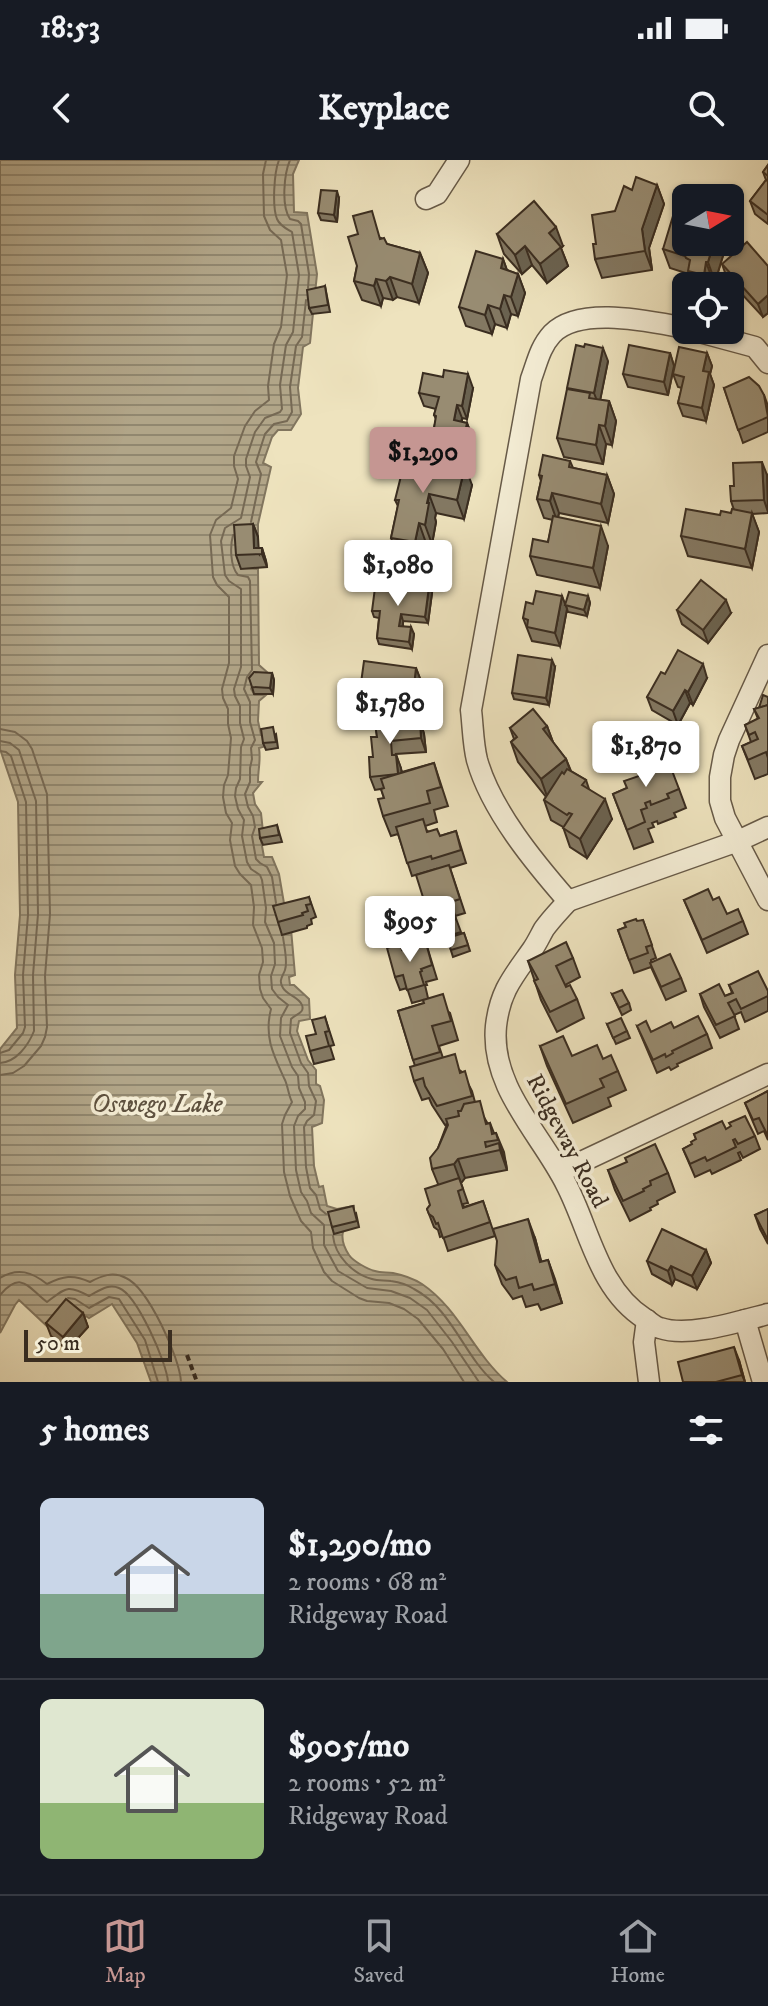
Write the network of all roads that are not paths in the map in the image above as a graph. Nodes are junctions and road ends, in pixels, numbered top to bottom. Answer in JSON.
{"nodes":[{"id":1,"x":459,"y":160,"type":"edge"},
{"id":2,"x":426,"y":199,"type":"dead end"},
{"id":3,"x":672,"y":326,"type":"edge"},
{"id":4,"x":731,"y":344,"type":"edge"},
{"id":5,"x":762,"y":355,"type":"edge"},
{"id":6,"x":768,"y":655,"type":"edge"},
{"id":7,"x":768,"y":827,"type":"edge"},
{"id":8,"x":738,"y":841,"type":"junction"},
{"id":9,"x":768,"y":900,"type":"edge"},
{"id":10,"x":568,"y":901,"type":"junction"},
{"id":11,"x":768,"y":1074,"type":"edge"},
{"id":12,"x":560,"y":1172,"type":"junction"},
{"id":13,"x":768,"y":1314,"type":"edge"},
{"id":14,"x":647,"y":1320,"type":"junction"},
{"id":15,"x":745,"y":1320,"type":"junction"},
{"id":16,"x":649,"y":1382,"type":"edge"},
{"id":17,"x":763,"y":1382,"type":"edge"}],
"edges":[{"from":1,"to":2,"type":"street"},
{"from":3,"to":10,"type":"street"},
{"from":4,"to":5,"type":"street"},
{"from":6,"to":8,"type":"street"},
{"from":7,"to":8,"type":"street"},
{"from":8,"to":9,"type":"street"},
{"from":8,"to":10,"type":"street"},
{"from":10,"to":12,"type":"street","name":"Ridgeway Road"},
{"from":11,"to":12,"type":"street"},
{"from":12,"to":14,"type":"street","name":"Ridgeway Road"},
{"from":13,"to":15,"type":"street"},
{"from":14,"to":15,"type":"street"},
{"from":14,"to":16,"type":"street"},
{"from":15,"to":17,"type":"street"}]}
